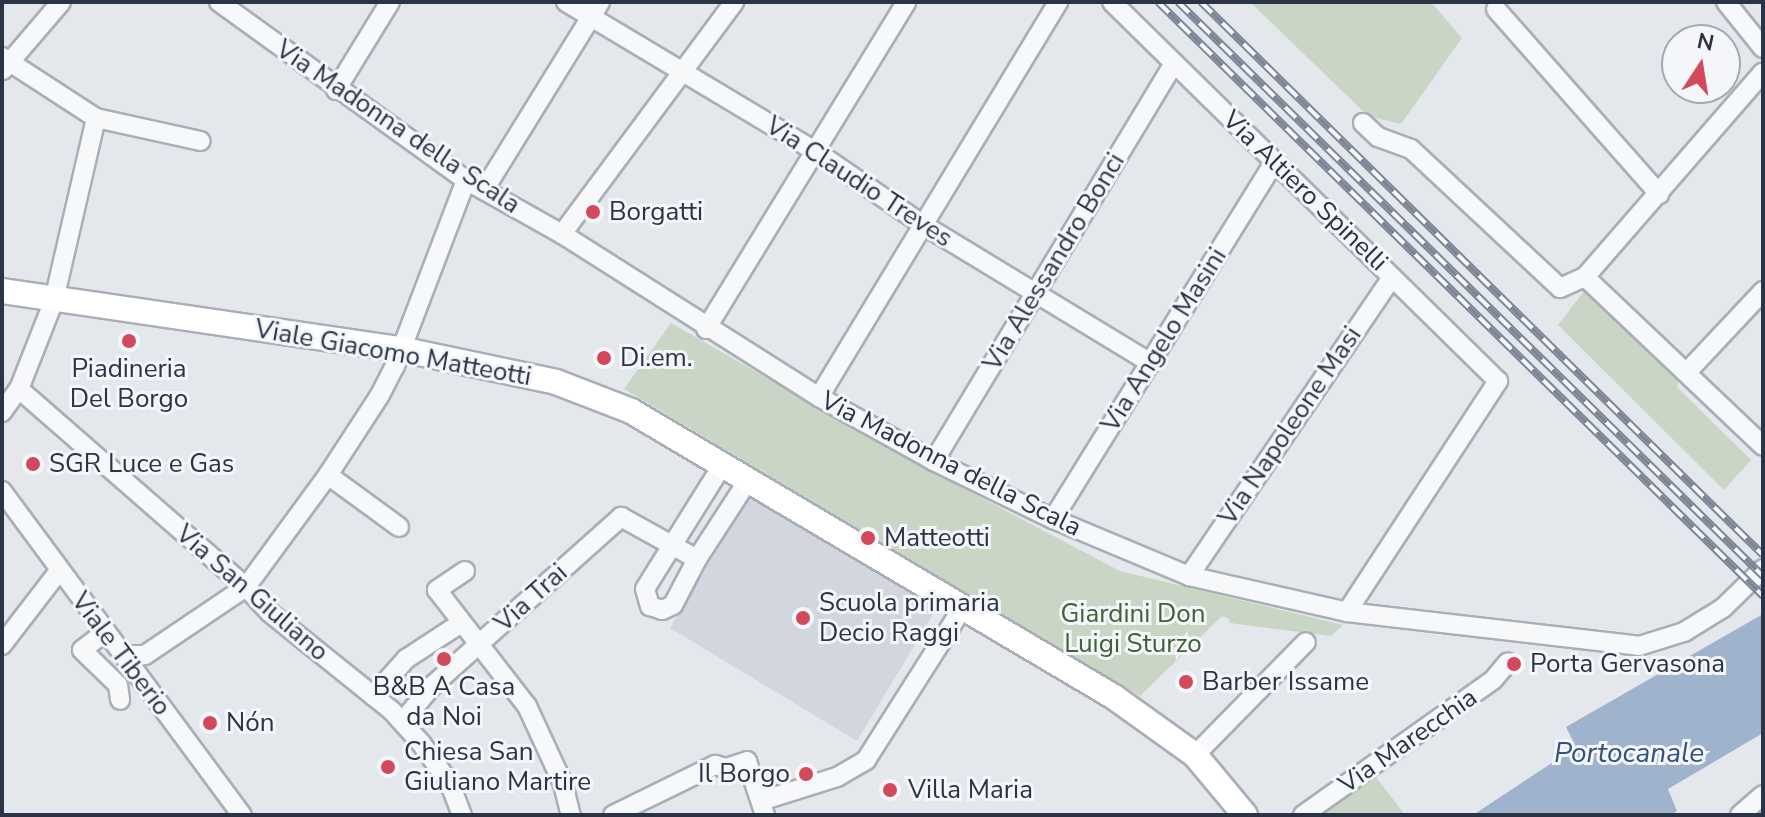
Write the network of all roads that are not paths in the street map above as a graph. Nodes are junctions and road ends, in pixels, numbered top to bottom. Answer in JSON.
{"nodes":[{"id":1,"x":61,"y":2,"type":"edge"},
{"id":2,"x":219,"y":2,"type":"edge"},
{"id":3,"x":390,"y":2,"type":"edge"},
{"id":4,"x":566,"y":2,"type":"edge"},
{"id":5,"x":734,"y":2,"type":"edge"},
{"id":6,"x":906,"y":2,"type":"edge"},
{"id":7,"x":1058,"y":2,"type":"edge"},
{"id":8,"x":1112,"y":2,"type":"edge"},
{"id":9,"x":1726,"y":2,"type":"edge"},
{"id":10,"x":1496,"y":9,"type":"dead end"},
{"id":11,"x":595,"y":10,"type":"edge"},
{"id":12,"x":1763,"y":48,"type":"edge"},
{"id":13,"x":5,"y":63,"type":"edge"},
{"id":14,"x":1174,"y":63,"type":"junction"},
{"id":15,"x":680,"y":71,"type":"junction"},
{"id":16,"x":1763,"y":72,"type":"edge"},
{"id":17,"x":336,"y":90,"type":"junction"},
{"id":18,"x":96,"y":118,"type":"junction"},
{"id":19,"x":1363,"y":123,"type":"dead end"},
{"id":20,"x":201,"y":141,"type":"dead end"},
{"id":21,"x":815,"y":151,"type":"junction"},
{"id":22,"x":1275,"y":161,"type":"junction"},
{"id":23,"x":466,"y":180,"type":"junction"},
{"id":24,"x":484,"y":190,"type":"junction"},
{"id":25,"x":1659,"y":194,"type":"junction"},
{"id":26,"x":922,"y":224,"type":"junction"},
{"id":27,"x":562,"y":234,"type":"junction"},
{"id":28,"x":1392,"y":277,"type":"junction"},
{"id":29,"x":1585,"y":277,"type":"junction"},
{"id":30,"x":2,"y":291,"type":"edge"},
{"id":31,"x":1036,"y":291,"type":"junction"},
{"id":32,"x":1763,"y":291,"type":"edge"},
{"id":33,"x":54,"y":300,"type":"junction"},
{"id":34,"x":706,"y":329,"type":"junction"},
{"id":35,"x":400,"y":349,"type":"junction"},
{"id":36,"x":1151,"y":363,"type":"junction"},
{"id":37,"x":1687,"y":372,"type":"junction"},
{"id":38,"x":19,"y":389,"type":"junction"},
{"id":39,"x":819,"y":397,"type":"junction"},
{"id":40,"x":2,"y":412,"type":"edge"},
{"id":41,"x":1763,"y":446,"type":"edge"},
{"id":42,"x":934,"y":461,"type":"junction"},
{"id":43,"x":723,"y":464,"type":"junction"},
{"id":44,"x":328,"y":475,"type":"junction"},
{"id":45,"x":749,"y":479,"type":"junction"},
{"id":46,"x":2,"y":491,"type":"edge"},
{"id":47,"x":1053,"y":519,"type":"junction"},
{"id":48,"x":399,"y":527,"type":"dead end"},
{"id":49,"x":673,"y":545,"type":"junction"},
{"id":50,"x":697,"y":559,"type":"junction"},
{"id":51,"x":1762,"y":570,"type":"edge"},
{"id":52,"x":59,"y":571,"type":"junction"},
{"id":53,"x":465,"y":571,"type":"dead end"},
{"id":54,"x":1189,"y":576,"type":"junction"},
{"id":55,"x":246,"y":587,"type":"junction"},
{"id":56,"x":963,"y":607,"type":"junction"},
{"id":57,"x":1347,"y":612,"type":"junction"},
{"id":58,"x":461,"y":623,"type":"junction"},
{"id":59,"x":1519,"y":634,"type":"junction"},
{"id":60,"x":99,"y":637,"type":"dead end"},
{"id":61,"x":1306,"y":642,"type":"dead end"},
{"id":62,"x":2,"y":645,"type":"edge"},
{"id":63,"x":478,"y":645,"type":"junction"},
{"id":64,"x":122,"y":655,"type":"junction"},
{"id":65,"x":373,"y":696,"type":"junction"},
{"id":66,"x":120,"y":700,"type":"dead end"},
{"id":67,"x":402,"y":722,"type":"junction"},
{"id":68,"x":1195,"y":755,"type":"junction"},
{"id":69,"x":1763,"y":795,"type":"edge"},
{"id":70,"x":763,"y":808,"type":"edge"},
{"id":71,"x":242,"y":815,"type":"edge"},
{"id":72,"x":462,"y":815,"type":"edge"},
{"id":73,"x":571,"y":815,"type":"edge"},
{"id":74,"x":613,"y":815,"type":"edge"},
{"id":75,"x":1245,"y":815,"type":"edge"},
{"id":76,"x":1303,"y":815,"type":"edge"},
{"id":77,"x":1740,"y":815,"type":"edge"}],
"edges":[{"from":1,"to":13,"type":"street"},
{"from":2,"to":17,"type":"street","name":"Via Madonna della Scala"},
{"from":3,"to":17,"type":"street"},
{"from":4,"to":11,"type":"street","name":"Via Claudio Treves"},
{"from":5,"to":15,"type":"street"},
{"from":6,"to":21,"type":"street"},
{"from":7,"to":26,"type":"street"},
{"from":8,"to":14,"type":"street","name":"Via Altiero Spinelli"},
{"from":9,"to":12,"type":"street"},
{"from":10,"to":25,"type":"street"},
{"from":11,"to":15,"type":"street","name":"Via Claudio Treves"},
{"from":11,"to":24,"type":"street"},
{"from":13,"to":18,"type":"street"},
{"from":14,"to":22,"type":"street","name":"Via Altiero Spinelli"},
{"from":14,"to":31,"type":"street","name":"Via Alessandro Bonci"},
{"from":15,"to":21,"type":"street","name":"Via Claudio Treves"},
{"from":15,"to":27,"type":"street"},
{"from":16,"to":25,"type":"street"},
{"from":17,"to":23,"type":"street","name":"Via Madonna della Scala"},
{"from":18,"to":20,"type":"street"},
{"from":18,"to":33,"type":"street"},
{"from":19,"to":29,"type":"street"},
{"from":21,"to":26,"type":"street","name":"Via Claudio Treves"},
{"from":21,"to":34,"type":"street"},
{"from":22,"to":28,"type":"street","name":"Via Altiero Spinelli"},
{"from":22,"to":36,"type":"street","name":"Via Angelo Masini"},
{"from":23,"to":24,"type":"street","name":"Via Madonna della Scala"},
{"from":23,"to":35,"type":"street"},
{"from":24,"to":27,"type":"street","name":"Via Madonna della Scala"},
{"from":25,"to":29,"type":"street"},
{"from":26,"to":31,"type":"street","name":"Via Claudio Treves"},
{"from":26,"to":39,"type":"street"},
{"from":27,"to":34,"type":"street","name":"Via Madonna della Scala"},
{"from":28,"to":54,"type":"street","name":"Via Napoleone Masi"},
{"from":28,"to":57,"type":"street","name":"Via Altiero Spinelli"},
{"from":29,"to":37,"type":"street"},
{"from":30,"to":33,"type":"main road","name":"Viale Giacomo Matteotti"},
{"from":31,"to":36,"type":"street","name":"Via Claudio Treves"},
{"from":31,"to":42,"type":"street","name":"Via Alessandro Bonci"},
{"from":32,"to":37,"type":"street"},
{"from":33,"to":35,"type":"main road","name":"Viale Giacomo Matteotti"},
{"from":33,"to":38,"type":"street"},
{"from":34,"to":39,"type":"street","name":"Via Madonna della Scala"},
{"from":35,"to":43,"type":"main road","name":"Viale Giacomo Matteotti"},
{"from":35,"to":44,"type":"street"},
{"from":36,"to":47,"type":"street","name":"Via Angelo Masini"},
{"from":37,"to":41,"type":"street"},
{"from":38,"to":40,"type":"street"},
{"from":38,"to":55,"type":"street","name":"Via San Giuliano"},
{"from":39,"to":42,"type":"street","name":"Via Madonna della Scala"},
{"from":42,"to":47,"type":"street","name":"Via Madonna della Scala"},
{"from":43,"to":45,"type":"main road","name":"Viale Giacomo Matteotti"},
{"from":43,"to":49,"type":"street"},
{"from":44,"to":48,"type":"street"},
{"from":44,"to":55,"type":"street"},
{"from":45,"to":50,"type":"street"},
{"from":45,"to":56,"type":"main road","name":"Viale Giacomo Matteotti"},
{"from":46,"to":52,"type":"street","name":"Viale Tiberio"},
{"from":47,"to":54,"type":"street","name":"Via Madonna della Scala"},
{"from":49,"to":50,"type":"street","name":"Via Trai"},
{"from":49,"to":50,"type":"street"},
{"from":49,"to":63,"type":"street","name":"Via Trai"},
{"from":51,"to":59,"type":"street","name":"Via Madonna della Scala"},
{"from":52,"to":62,"type":"street"},
{"from":52,"to":64,"type":"street","name":"Viale Tiberio"},
{"from":53,"to":58,"type":"street"},
{"from":54,"to":57,"type":"street","name":"Via Madonna della Scala"},
{"from":55,"to":64,"type":"street"},
{"from":55,"to":65,"type":"street","name":"Via San Giuliano"},
{"from":56,"to":68,"type":"main road","name":"Viale Giacomo Matteotti"},
{"from":56,"to":70,"type":"street"},
{"from":57,"to":59,"type":"street","name":"Via Madonna della Scala"},
{"from":58,"to":63,"type":"street"},
{"from":58,"to":65,"type":"street"},
{"from":59,"to":76,"type":"street","name":"Via Marecchia"},
{"from":60,"to":66,"type":"street","name":"Viale Tiberio"},
{"from":61,"to":68,"type":"street"},
{"from":63,"to":67,"type":"street","name":"Via Trai"},
{"from":63,"to":73,"type":"street"},
{"from":64,"to":71,"type":"street","name":"Viale Tiberio"},
{"from":65,"to":67,"type":"street","name":"Via San Giuliano"},
{"from":67,"to":72,"type":"street","name":"Via San Giuliano"},
{"from":68,"to":75,"type":"main road","name":"Viale Giacomo Matteotti"},
{"from":69,"to":77,"type":"street"},
{"from":70,"to":74,"type":"street"}]}
